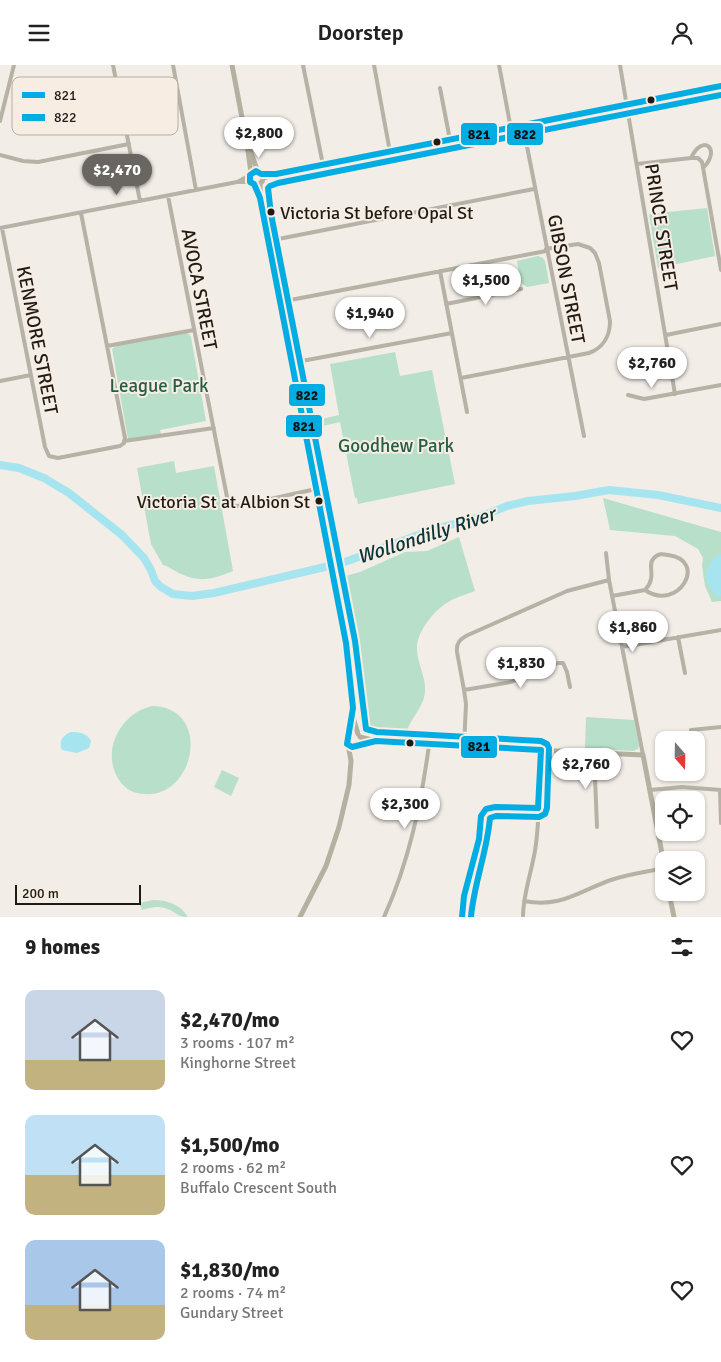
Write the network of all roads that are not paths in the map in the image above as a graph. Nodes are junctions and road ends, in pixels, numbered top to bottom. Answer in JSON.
{"nodes":[{"id":1,"x":14,"y":65,"type":"edge"},
{"id":2,"x":232,"y":65,"type":"edge"},
{"id":3,"x":303,"y":65,"type":"edge"},
{"id":4,"x":374,"y":65,"type":"edge"},
{"id":5,"x":499,"y":65,"type":"edge"},
{"id":6,"x":620,"y":65,"type":"edge"},
{"id":7,"x":721,"y":86,"type":"edge"},
{"id":8,"x":440,"y":89,"type":"dead end"},
{"id":9,"x":178,"y":96,"type":"edge"},
{"id":10,"x":2,"y":103,"type":"edge"},
{"id":11,"x":627,"y":105,"type":"junction"},
{"id":12,"x":0,"y":121,"type":"edge"},
{"id":13,"x":523,"y":126,"type":"junction"},
{"id":14,"x":511,"y":129,"type":"junction"},
{"id":15,"x":127,"y":135,"type":"edge"},
{"id":16,"x":450,"y":140,"type":"junction"},
{"id":17,"x":247,"y":144,"type":"junction"},
{"id":18,"x":129,"y":145,"type":"junction"},
{"id":19,"x":390,"y":152,"type":"junction"},
{"id":20,"x":0,"y":155,"type":"edge"},
{"id":21,"x":691,"y":158,"type":"junction"},
{"id":22,"x":637,"y":164,"type":"junction"},
{"id":23,"x":323,"y":165,"type":"junction"},
{"id":24,"x":704,"y":167,"type":"junction"},
{"id":25,"x":250,"y":174,"type":"junction"},
{"id":26,"x":257,"y":179,"type":"junction"},
{"id":27,"x":237,"y":182,"type":"junction"},
{"id":28,"x":534,"y":189,"type":"junction"},
{"id":29,"x":196,"y":190,"type":"junction"},
{"id":30,"x":168,"y":196,"type":"junction"},
{"id":31,"x":140,"y":201,"type":"junction"},
{"id":32,"x":81,"y":213,"type":"junction"},
{"id":33,"x":1,"y":228,"type":"edge"},
{"id":34,"x":268,"y":241,"type":"junction"},
{"id":35,"x":546,"y":250,"type":"junction"},
{"id":36,"x":721,"y":270,"type":"edge"},
{"id":37,"x":440,"y":271,"type":"junction"},
{"id":38,"x":521,"y":289,"type":"dead end"},
{"id":39,"x":280,"y":302,"type":"junction"},
{"id":40,"x":446,"y":303,"type":"junction"},
{"id":41,"x":721,"y":325,"type":"edge"},
{"id":42,"x":194,"y":330,"type":"junction"},
{"id":43,"x":452,"y":333,"type":"junction"},
{"id":44,"x":666,"y":335,"type":"junction"},
{"id":45,"x":107,"y":345,"type":"junction"},
{"id":46,"x":567,"y":358,"type":"junction"},
{"id":47,"x":291,"y":363,"type":"junction"},
{"id":48,"x":31,"y":375,"type":"junction"},
{"id":49,"x":461,"y":378,"type":"junction"},
{"id":50,"x":0,"y":381,"type":"edge"},
{"id":51,"x":721,"y":385,"type":"edge"},
{"id":52,"x":675,"y":393,"type":"junction"},
{"id":53,"x":628,"y":395,"type":"dead end"},
{"id":54,"x":467,"y":412,"type":"dead end"},
{"id":55,"x":214,"y":428,"type":"junction"},
{"id":56,"x":584,"y":436,"type":"dead end"},
{"id":57,"x":124,"y":442,"type":"junction"},
{"id":58,"x":316,"y":489,"type":"junction"},
{"id":59,"x":606,"y":553,"type":"dead end"},
{"id":60,"x":609,"y":580,"type":"junction"},
{"id":61,"x":645,"y":590,"type":"junction"},
{"id":62,"x":612,"y":596,"type":"junction"},
{"id":63,"x":721,"y":630,"type":"edge"},
{"id":64,"x":678,"y":637,"type":"junction"},
{"id":65,"x":622,"y":647,"type":"junction"},
{"id":66,"x":686,"y":673,"type":"dead end"},
{"id":67,"x":570,"y":687,"type":"dead end"},
{"id":68,"x":464,"y":690,"type":"junction"},
{"id":69,"x":353,"y":717,"type":"junction"},
{"id":70,"x":721,"y":727,"type":"edge"},
{"id":71,"x":691,"y":730,"type":"dead end"},
{"id":72,"x":349,"y":735,"type":"junction"},
{"id":73,"x":359,"y":736,"type":"junction"},
{"id":74,"x":376,"y":741,"type":"junction"},
{"id":75,"x":428,"y":745,"type":"junction"},
{"id":76,"x":349,"y":746,"type":"junction"},
{"id":77,"x":358,"y":746,"type":"junction"},
{"id":78,"x":464,"y":746,"type":"junction"},
{"id":79,"x":541,"y":750,"type":"junction"},
{"id":80,"x":594,"y":752,"type":"junction"},
{"id":81,"x":643,"y":755,"type":"junction"},
{"id":82,"x":351,"y":761,"type":"junction"},
{"id":83,"x":650,"y":790,"type":"junction"},
{"id":84,"x":721,"y":790,"type":"edge"},
{"id":85,"x":538,"y":808,"type":"junction"},
{"id":86,"x":721,"y":823,"type":"edge"},
{"id":87,"x":597,"y":827,"type":"dead end"},
{"id":88,"x":662,"y":851,"type":"edge"},
{"id":89,"x":655,"y":870,"type":"edge"},
{"id":90,"x":524,"y":901,"type":"junction"},
{"id":91,"x":671,"y":901,"type":"edge"},
{"id":92,"x":300,"y":917,"type":"edge"},
{"id":93,"x":384,"y":917,"type":"edge"},
{"id":94,"x":462,"y":917,"type":"edge"},
{"id":95,"x":523,"y":917,"type":"edge"},
{"id":96,"x":674,"y":917,"type":"edge"}],
"edges":[{"from":1,"to":10,"type":"street"},
{"from":2,"to":17,"type":"main road"},
{"from":3,"to":23,"type":"street"},
{"from":4,"to":19,"type":"street"},
{"from":5,"to":14,"type":"street"},
{"from":6,"to":11,"type":"street","name":"PRINCE STREET"},
{"from":7,"to":11,"type":"street"},
{"from":8,"to":16,"type":"street"},
{"from":9,"to":29,"type":"street"},
{"from":10,"to":12,"type":"street"},
{"from":11,"to":13,"type":"street"},
{"from":11,"to":22,"type":"street","name":"PRINCE STREET"},
{"from":13,"to":14,"type":"street"},
{"from":13,"to":28,"type":"street","name":"GIBSON STREET"},
{"from":14,"to":16,"type":"street"},
{"from":15,"to":18,"type":"street"},
{"from":16,"to":19,"type":"street"},
{"from":17,"to":25,"type":"main road"},
{"from":17,"to":26,"type":"main road"},
{"from":18,"to":20,"type":"street"},
{"from":18,"to":31,"type":"street"},
{"from":19,"to":23,"type":"street"},
{"from":21,"to":22,"type":"street"},
{"from":21,"to":24,"type":"street"},
{"from":21,"to":24,"type":"street"},
{"from":22,"to":44,"type":"street","name":"PRINCE STREET"},
{"from":23,"to":26,"type":"street"},
{"from":24,"to":36,"type":"street"},
{"from":25,"to":26,"type":"main road"},
{"from":25,"to":26,"type":"main road"},
{"from":25,"to":27,"type":"street"},
{"from":26,"to":27,"type":"street"},
{"from":26,"to":34,"type":"main road"},
{"from":27,"to":29,"type":"street"},
{"from":28,"to":34,"type":"street"},
{"from":28,"to":35,"type":"street","name":"GIBSON STREET"},
{"from":29,"to":30,"type":"street"},
{"from":30,"to":31,"type":"street"},
{"from":30,"to":42,"type":"street","name":"AVOCA STREET"},
{"from":31,"to":32,"type":"street"},
{"from":32,"to":33,"type":"street"},
{"from":32,"to":45,"type":"street"},
{"from":33,"to":48,"type":"street","name":"KENMORE STREET"},
{"from":34,"to":39,"type":"main road"},
{"from":35,"to":37,"type":"street"},
{"from":35,"to":46,"type":"street","name":"GIBSON STREET"},
{"from":35,"to":46,"type":"street"},
{"from":37,"to":39,"type":"street"},
{"from":37,"to":40,"type":"street"},
{"from":38,"to":40,"type":"street"},
{"from":39,"to":47,"type":"main road"},
{"from":40,"to":43,"type":"street"},
{"from":41,"to":44,"type":"street"},
{"from":42,"to":45,"type":"street"},
{"from":42,"to":55,"type":"street","name":"AVOCA STREET"},
{"from":43,"to":47,"type":"street"},
{"from":43,"to":49,"type":"street"},
{"from":44,"to":52,"type":"street","name":"PRINCE STREET"},
{"from":45,"to":57,"type":"street"},
{"from":46,"to":49,"type":"street"},
{"from":46,"to":56,"type":"street","name":"GIBSON STREET"},
{"from":47,"to":58,"type":"main road"},
{"from":48,"to":50,"type":"street"},
{"from":48,"to":57,"type":"street","name":"KENMORE STREET"},
{"from":49,"to":54,"type":"street"},
{"from":51,"to":52,"type":"street"},
{"from":52,"to":53,"type":"street"},
{"from":55,"to":57,"type":"street"},
{"from":55,"to":58,"type":"street","name":"AVOCA STREET"},
{"from":58,"to":69,"type":"main road"},
{"from":59,"to":60,"type":"street"},
{"from":60,"to":62,"type":"street"},
{"from":60,"to":68,"type":"street"},
{"from":61,"to":61,"type":"street"},
{"from":61,"to":62,"type":"street"},
{"from":62,"to":65,"type":"street"},
{"from":63,"to":64,"type":"street"},
{"from":64,"to":65,"type":"street"},
{"from":64,"to":66,"type":"street"},
{"from":65,"to":81,"type":"street"},
{"from":67,"to":68,"type":"street"},
{"from":68,"to":78,"type":"street"},
{"from":69,"to":72,"type":"main road"},
{"from":69,"to":73,"type":"main road"},
{"from":70,"to":71,"type":"street"},
{"from":72,"to":73,"type":"main road"},
{"from":72,"to":76,"type":"main road"},
{"from":73,"to":74,"type":"main road"},
{"from":73,"to":77,"type":"main road"},
{"from":74,"to":75,"type":"main road"},
{"from":74,"to":77,"type":"main road"},
{"from":75,"to":78,"type":"main road"},
{"from":75,"to":93,"type":"street"},
{"from":76,"to":77,"type":"main road"},
{"from":76,"to":82,"type":"main road"},
{"from":77,"to":82,"type":"main road"},
{"from":78,"to":79,"type":"main road"},
{"from":79,"to":80,"type":"main road"},
{"from":79,"to":85,"type":"street"},
{"from":80,"to":81,"type":"main road"},
{"from":80,"to":87,"type":"street"},
{"from":81,"to":83,"type":"main road"},
{"from":82,"to":92,"type":"main road"},
{"from":83,"to":84,"type":"street"},
{"from":83,"to":88,"type":"main road"},
{"from":84,"to":86,"type":"street"},
{"from":85,"to":90,"type":"street"},
{"from":85,"to":94,"type":"street"},
{"from":89,"to":90,"type":"street"},
{"from":90,"to":95,"type":"street"},
{"from":91,"to":96,"type":"main road"}]}
